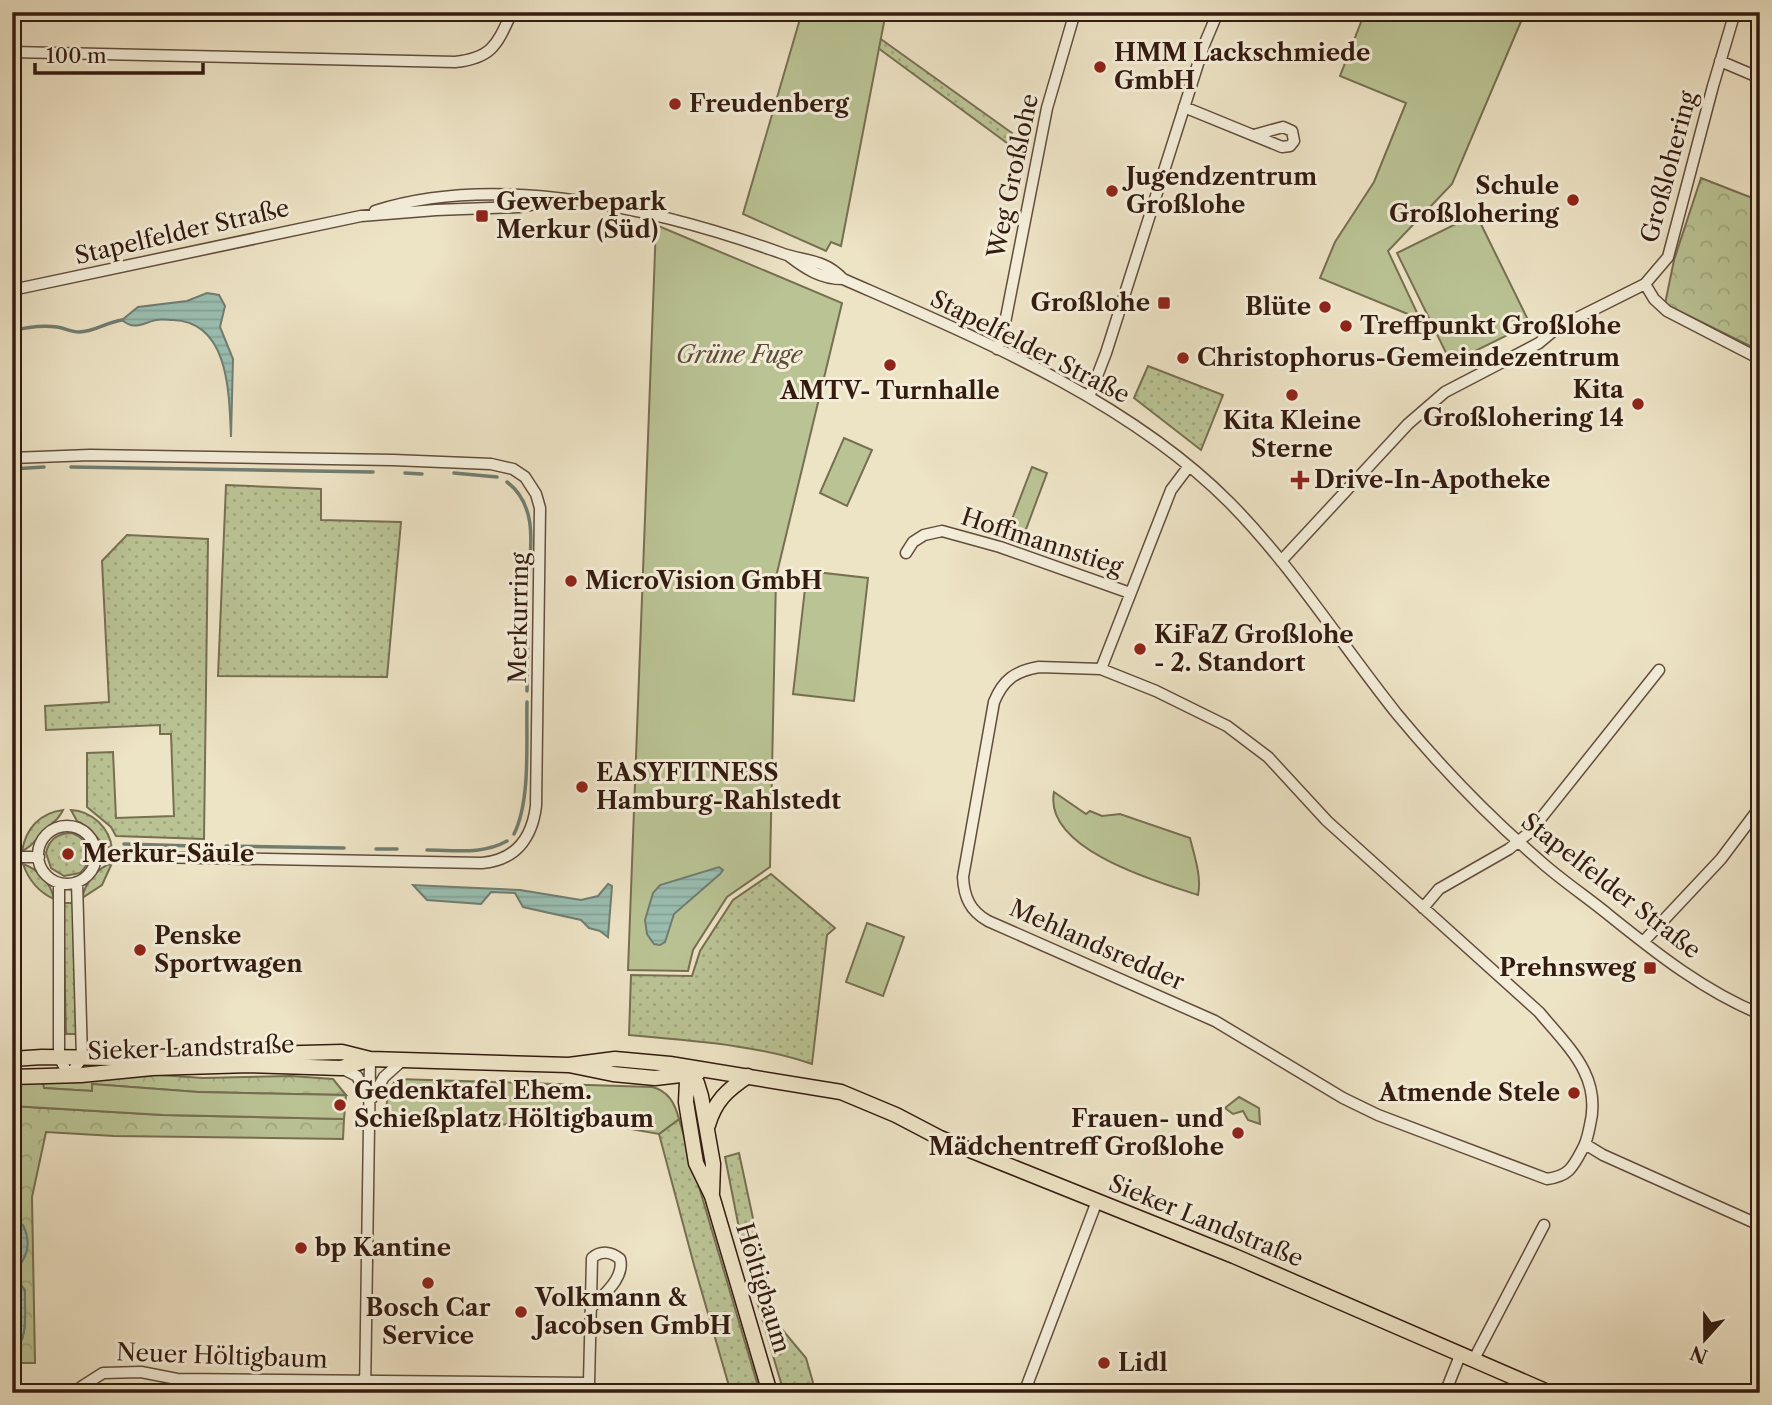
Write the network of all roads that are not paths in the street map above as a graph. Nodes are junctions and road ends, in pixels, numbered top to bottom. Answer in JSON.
{"nodes":[{"id":1,"x":512,"y":12,"type":"edge"},
{"id":2,"x":1075,"y":12,"type":"edge"},
{"id":3,"x":1218,"y":12,"type":"edge"},
{"id":4,"x":1735,"y":12,"type":"edge"},
{"id":5,"x":12,"y":52,"type":"edge"},
{"id":6,"x":1720,"y":61,"type":"junction"},
{"id":7,"x":1760,"y":78,"type":"edge"},
{"id":8,"x":1184,"y":107,"type":"junction"},
{"id":9,"x":1254,"y":135,"type":"dead end"},
{"id":10,"x":557,"y":200,"type":"junction"},
{"id":11,"x":361,"y":216,"type":"junction"},
{"id":12,"x":1645,"y":284,"type":"junction"},
{"id":13,"x":12,"y":290,"type":"edge"},
{"id":14,"x":997,"y":349,"type":"junction"},
{"id":15,"x":1760,"y":359,"type":"edge"},
{"id":16,"x":1089,"y":397,"type":"junction"},
{"id":17,"x":12,"y":458,"type":"edge"},
{"id":18,"x":1189,"y":466,"type":"junction"},
{"id":19,"x":906,"y":552,"type":"dead end"},
{"id":20,"x":1281,"y":561,"type":"junction"},
{"id":21,"x":1130,"y":593,"type":"junction"},
{"id":22,"x":1101,"y":669,"type":"junction"},
{"id":23,"x":1659,"y":670,"type":"dead end"},
{"id":24,"x":1760,"y":807,"type":"edge"},
{"id":25,"x":1519,"y":842,"type":"junction"},
{"id":26,"x":96,"y":856,"type":"junction"},
{"id":27,"x":39,"y":857,"type":"junction"},
{"id":28,"x":12,"y":858,"type":"edge"},
{"id":29,"x":59,"y":883,"type":"junction"},
{"id":30,"x":77,"y":883,"type":"junction"},
{"id":31,"x":1423,"y":908,"type":"junction"},
{"id":32,"x":1643,"y":942,"type":"junction"},
{"id":33,"x":1760,"y":1014,"type":"edge"},
{"id":34,"x":59,"y":1057,"type":"junction"},
{"id":35,"x":82,"y":1058,"type":"junction"},
{"id":36,"x":12,"y":1059,"type":"edge"},
{"id":37,"x":369,"y":1059,"type":"junction"},
{"id":38,"x":403,"y":1060,"type":"junction"},
{"id":39,"x":670,"y":1064,"type":"junction"},
{"id":40,"x":569,"y":1065,"type":"junction"},
{"id":41,"x":341,"y":1068,"type":"junction"},
{"id":42,"x":720,"y":1073,"type":"junction"},
{"id":43,"x":690,"y":1075,"type":"junction"},
{"id":44,"x":69,"y":1076,"type":"junction"},
{"id":45,"x":748,"y":1076,"type":"junction"},
{"id":46,"x":12,"y":1077,"type":"edge"},
{"id":47,"x":655,"y":1078,"type":"junction"},
{"id":48,"x":686,"y":1102,"type":"junction"},
{"id":49,"x":369,"y":1107,"type":"junction"},
{"id":50,"x":706,"y":1129,"type":"junction"},
{"id":51,"x":1586,"y":1144,"type":"junction"},
{"id":52,"x":712,"y":1196,"type":"junction"},
{"id":53,"x":1097,"y":1201,"type":"junction"},
{"id":54,"x":1755,"y":1223,"type":"dead end"},
{"id":55,"x":1544,"y":1225,"type":"dead end"},
{"id":56,"x":591,"y":1308,"type":"junction"},
{"id":57,"x":1467,"y":1356,"type":"junction"},
{"id":58,"x":81,"y":1387,"type":"dead end"},
{"id":59,"x":365,"y":1388,"type":"edge"},
{"id":60,"x":589,"y":1388,"type":"edge"},
{"id":61,"x":770,"y":1393,"type":"edge"},
{"id":62,"x":1024,"y":1393,"type":"edge"},
{"id":63,"x":1445,"y":1393,"type":"edge"},
{"id":64,"x":1550,"y":1393,"type":"edge"}],
"edges":[{"from":1,"to":5,"type":"street"},
{"from":2,"to":14,"type":"street","name":"Weg Großlohe"},
{"from":3,"to":8,"type":"street"},
{"from":4,"to":6,"type":"street","name":"Großlohering"},
{"from":6,"to":7,"type":"street"},
{"from":6,"to":12,"type":"street","name":"Großlohering"},
{"from":8,"to":9,"type":"street"},
{"from":8,"to":16,"type":"street"},
{"from":10,"to":11,"type":"street","name":"Stapelfelder Straße"},
{"from":10,"to":11,"type":"street","name":"Stapelfelder Straße"},
{"from":10,"to":14,"type":"street","name":"Stapelfelder Straße"},
{"from":11,"to":13,"type":"street","name":"Stapelfelder Straße"},
{"from":12,"to":15,"type":"street"},
{"from":12,"to":20,"type":"street","name":"Großlohering"},
{"from":14,"to":16,"type":"street","name":"Stapelfelder Straße"},
{"from":16,"to":18,"type":"street","name":"Stapelfelder Straße"},
{"from":17,"to":26,"type":"street","name":"Merkurring"},
{"from":18,"to":20,"type":"street","name":"Stapelfelder Straße"},
{"from":18,"to":21,"type":"street","name":"Hoffmannstieg"},
{"from":19,"to":21,"type":"street","name":"Hoffmannstieg"},
{"from":20,"to":25,"type":"street","name":"Stapelfelder Straße"},
{"from":21,"to":22,"type":"street","name":"Hoffmannstieg"},
{"from":22,"to":31,"type":"street","name":"Mehlandsredder"},
{"from":22,"to":51,"type":"street","name":"Mehlandsredder"},
{"from":23,"to":25,"type":"street"},
{"from":24,"to":32,"type":"street"},
{"from":25,"to":31,"type":"street"},
{"from":25,"to":32,"type":"street","name":"Stapelfelder Straße"},
{"from":26,"to":27,"type":"street"},
{"from":26,"to":30,"type":"street"},
{"from":27,"to":28,"type":"street"},
{"from":27,"to":29,"type":"street"},
{"from":29,"to":30,"type":"street"},
{"from":29,"to":34,"type":"street"},
{"from":30,"to":35,"type":"street"},
{"from":31,"to":51,"type":"street","name":"Mehlandsredder"},
{"from":32,"to":33,"type":"street","name":"Stapelfelder Straße"},
{"from":34,"to":35,"type":"main road","name":"Sieker Landstraße"},
{"from":34,"to":36,"type":"main road","name":"Sieker Landstraße"},
{"from":34,"to":44,"type":"street"},
{"from":35,"to":37,"type":"main road","name":"Sieker Landstraße"},
{"from":35,"to":44,"type":"street"},
{"from":37,"to":38,"type":"main road","name":"Sieker Landstraße"},
{"from":37,"to":41,"type":"main road","name":"Sieker Landstraße"},
{"from":37,"to":49,"type":"street"},
{"from":38,"to":40,"type":"main road","name":"Sieker Landstraße"},
{"from":38,"to":49,"type":"street"},
{"from":39,"to":40,"type":"main road","name":"Sieker Landstraße"},
{"from":39,"to":42,"type":"main road","name":"Sieker Landstraße"},
{"from":39,"to":43,"type":"main road","name":"Sieker Landstraße"},
{"from":40,"to":47,"type":"main road","name":"Sieker Landstraße"},
{"from":41,"to":44,"type":"main road","name":"Sieker Landstraße"},
{"from":41,"to":49,"type":"street"},
{"from":42,"to":43,"type":"main road","name":"Sieker Landstraße"},
{"from":42,"to":45,"type":"main road","name":"Sieker Landstraße"},
{"from":43,"to":47,"type":"main road","name":"Sieker Landstraße"},
{"from":43,"to":48,"type":"main road"},
{"from":43,"to":50,"type":"main road"},
{"from":44,"to":46,"type":"main road","name":"Sieker Landstraße"},
{"from":45,"to":50,"type":"main road"},
{"from":45,"to":53,"type":"main road","name":"Sieker Landstraße"},
{"from":47,"to":48,"type":"main road","name":"Sieker Landstraße"},
{"from":48,"to":52,"type":"main road","name":"Höltigbaum"},
{"from":49,"to":59,"type":"street"},
{"from":50,"to":52,"type":"main road","name":"Höltigbaum"},
{"from":51,"to":54,"type":"street"},
{"from":52,"to":61,"type":"main road","name":"Höltigbaum"},
{"from":53,"to":57,"type":"main road","name":"Sieker Landstraße"},
{"from":53,"to":62,"type":"street"},
{"from":55,"to":57,"type":"street"},
{"from":56,"to":56,"type":"street"},
{"from":56,"to":60,"type":"street"},
{"from":57,"to":63,"type":"street"},
{"from":57,"to":64,"type":"main road","name":"Sieker Landstraße"},
{"from":58,"to":59,"type":"street","name":"Neuer Höltigbaum"},
{"from":59,"to":60,"type":"street","name":"Neuer Höltigbaum"}]}
